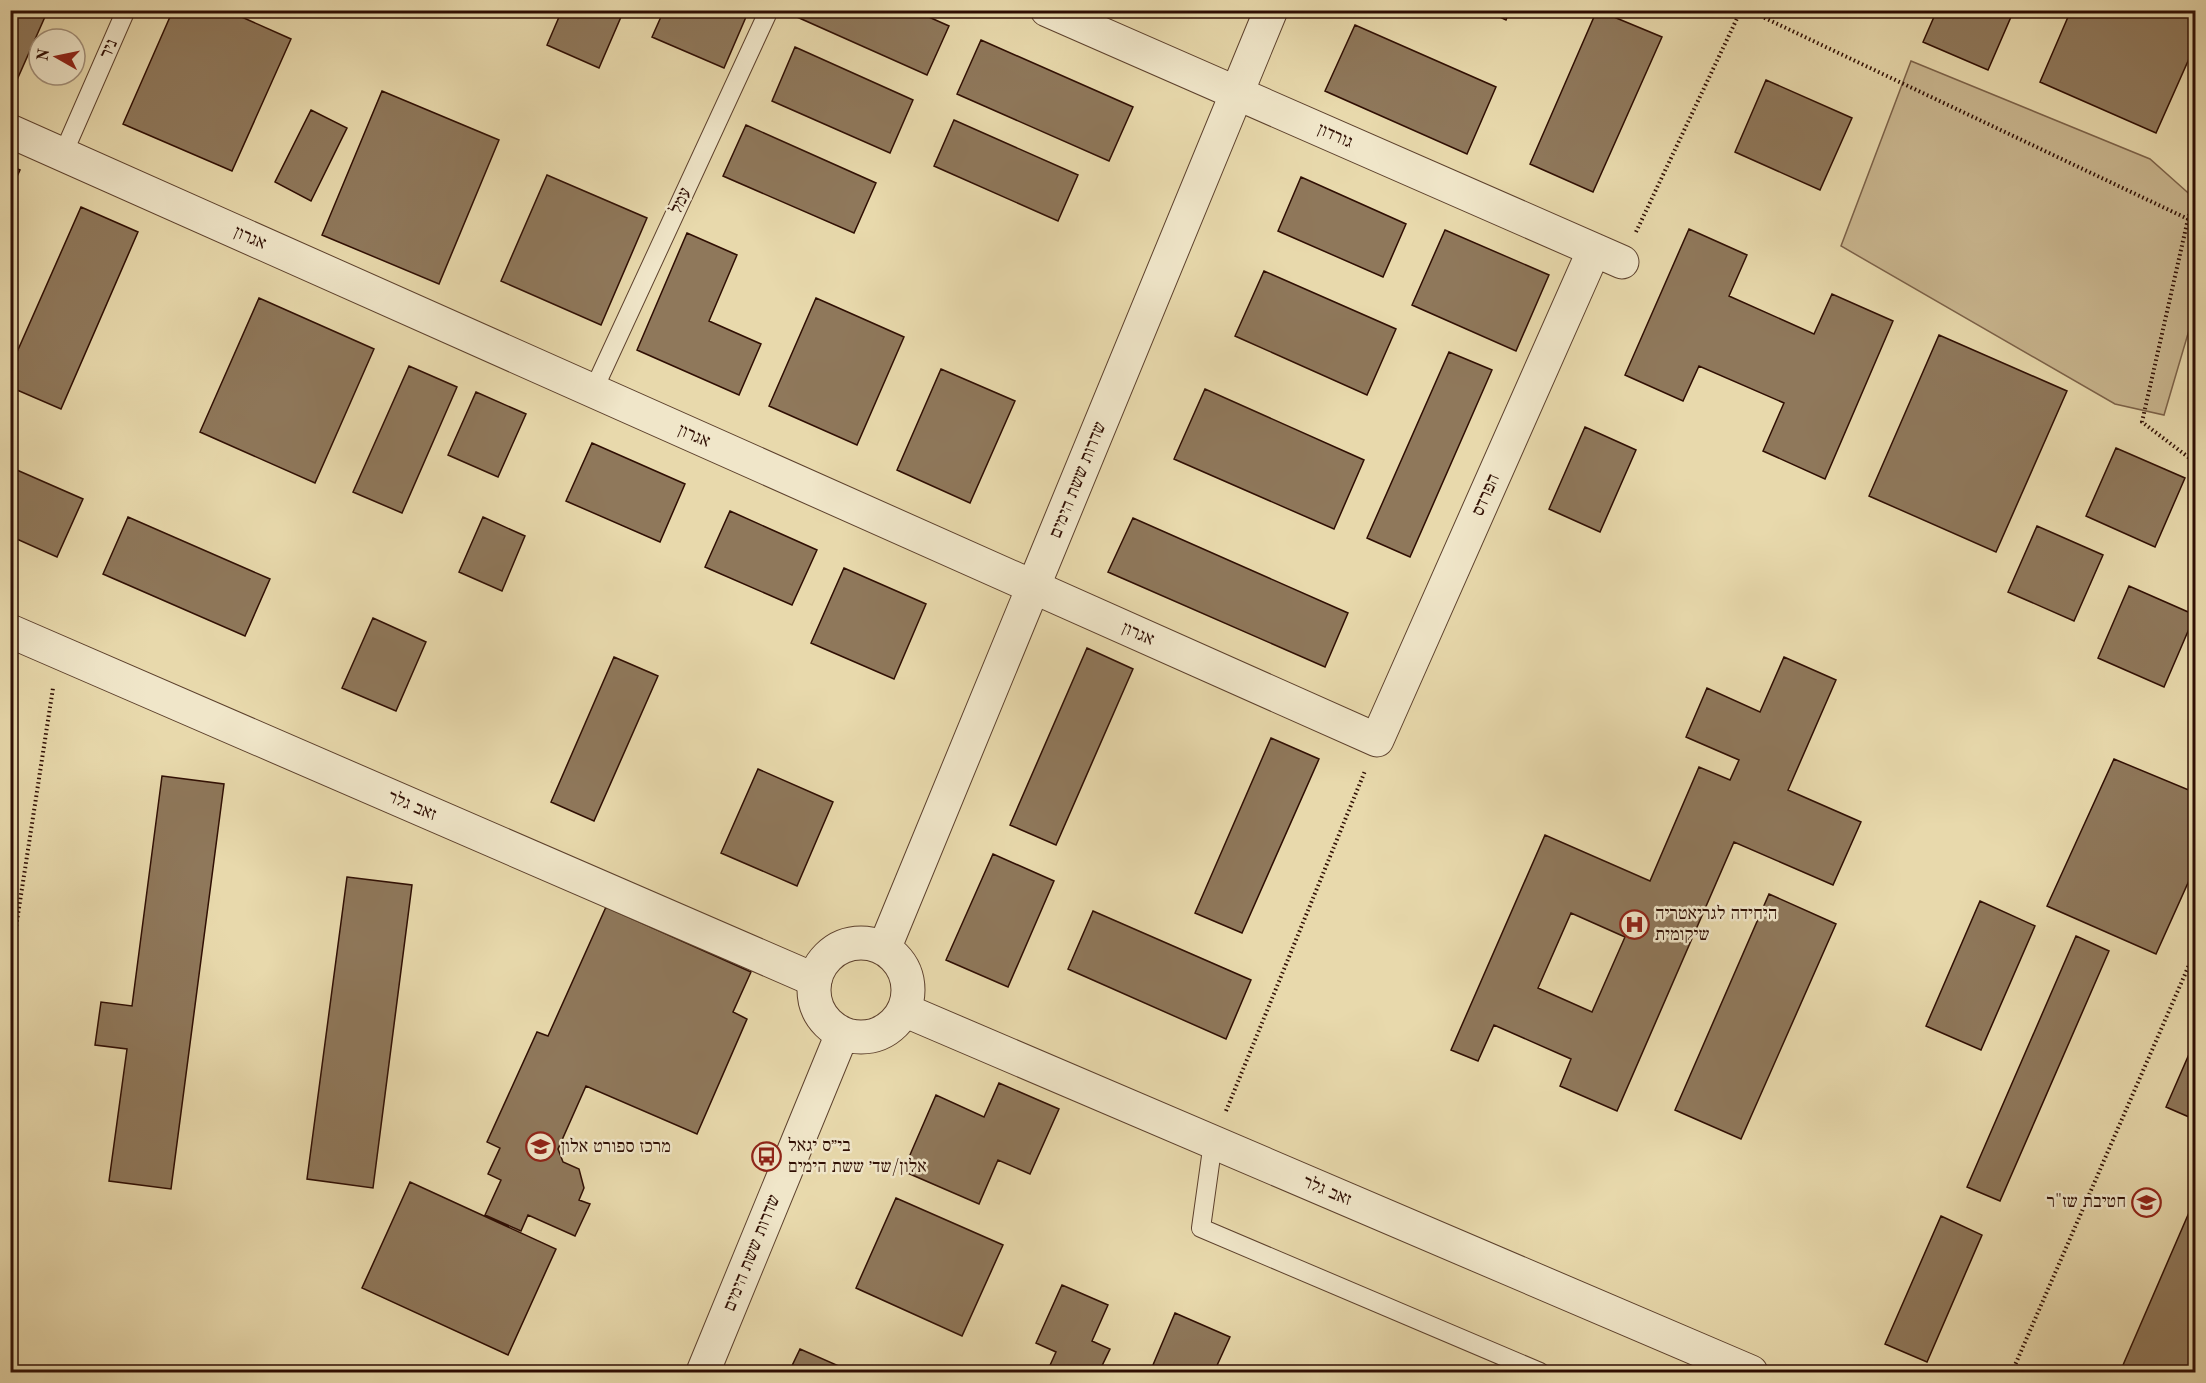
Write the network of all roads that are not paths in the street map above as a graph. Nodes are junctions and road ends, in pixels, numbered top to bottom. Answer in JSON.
{"nodes":[{"id":1,"x":126,"y":10,"type":"edge"},
{"id":2,"x":769,"y":10,"type":"edge"},
{"id":3,"x":1047,"y":10,"type":"edge"},
{"id":4,"x":1271,"y":10,"type":"edge"},
{"id":5,"x":1237,"y":94,"type":"junction"},
{"id":6,"x":10,"y":131,"type":"edge"},
{"id":7,"x":63,"y":154,"type":"junction"},
{"id":8,"x":1608,"y":256,"type":"joint"},
{"id":9,"x":592,"y":391,"type":"junction"},
{"id":10,"x":1034,"y":588,"type":"junction"},
{"id":11,"x":10,"y":631,"type":"edge"},
{"id":12,"x":1377,"y":740,"type":"joint"},
{"id":13,"x":884,"y":949,"type":"junction"},
{"id":14,"x":815,"y":980,"type":"junction"},
{"id":15,"x":904,"y":1010,"type":"junction"},
{"id":16,"x":842,"y":1034,"type":"junction"},
{"id":17,"x":1213,"y":1142,"type":"junction"},
{"id":18,"x":703,"y":1372,"type":"edge"},
{"id":19,"x":1540,"y":1372,"type":"edge"},
{"id":20,"x":1751,"y":1372,"type":"edge"}],
"edges":[{"from":1,"to":7,"type":"lane","name":"ניר"},
{"from":2,"to":9,"type":"lane","name":"עמל"},
{"from":3,"to":5,"type":"street","name":"גורדון"},
{"from":4,"to":5,"type":"street","name":"שדרות ששת הימים"},
{"from":5,"to":8,"type":"street","name":"גורדון"},
{"from":5,"to":10,"type":"street","name":"שדרות ששת הימים"},
{"from":6,"to":7,"type":"street","name":"אגרון"},
{"from":7,"to":9,"type":"street","name":"אגרון"},
{"from":8,"to":12,"type":"street","name":"הפרדס"},
{"from":9,"to":10,"type":"street","name":"אגרון"},
{"from":10,"to":12,"type":"street","name":"אגרון"},
{"from":10,"to":13,"type":"street","name":"שדרות ששת הימים"},
{"from":11,"to":14,"type":"street","name":"זאב גלר"},
{"from":13,"to":14,"type":"street"},
{"from":13,"to":15,"type":"street"},
{"from":14,"to":16,"type":"street"},
{"from":15,"to":16,"type":"street"},
{"from":15,"to":17,"type":"street","name":"זאב גלר"},
{"from":16,"to":18,"type":"street","name":"שדרות ששת הימים"},
{"from":17,"to":19,"type":"lane"},
{"from":17,"to":20,"type":"street","name":"זאב גלר"}]}
